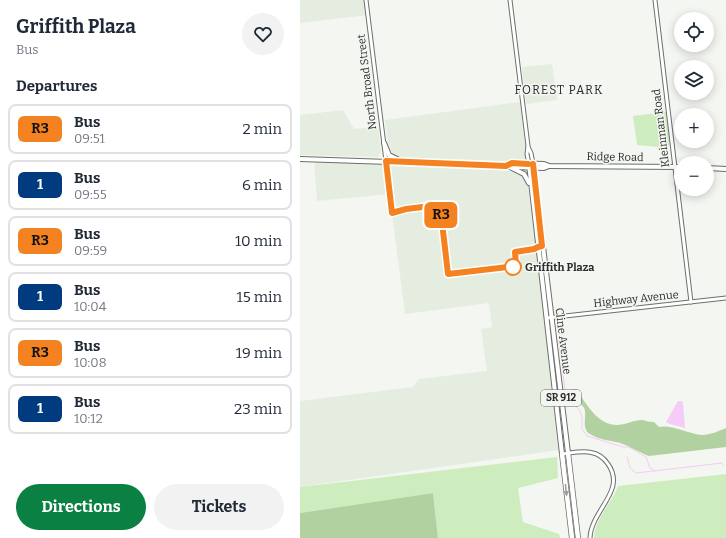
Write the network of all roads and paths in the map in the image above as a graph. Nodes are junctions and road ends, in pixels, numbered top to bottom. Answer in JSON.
{"nodes":[{"id":1,"x":366,"y":0,"type":"edge"},
{"id":2,"x":510,"y":0,"type":"edge"},
{"id":3,"x":654,"y":0,"type":"edge"},
{"id":4,"x":384,"y":143,"type":"junction"},
{"id":5,"x":300,"y":159,"type":"edge"},
{"id":6,"x":674,"y":159,"type":"edge"},
{"id":7,"x":386,"y":161,"type":"junction"},
{"id":8,"x":403,"y":162,"type":"junction"},
{"id":9,"x":510,"y":166,"type":"junction"},
{"id":10,"x":531,"y":166,"type":"junction"},
{"id":11,"x":674,"y":167,"type":"edge"},
{"id":12,"x":714,"y":168,"type":"edge"},
{"id":13,"x":726,"y":168,"type":"edge"},
{"id":14,"x":530,"y":187,"type":"junction"},
{"id":15,"x":678,"y":196,"type":"edge"},
{"id":16,"x":726,"y":298,"type":"edge"},
{"id":17,"x":691,"y":302,"type":"junction"},
{"id":18,"x":549,"y":318,"type":"junction"},
{"id":19,"x":568,"y":453,"type":"junction"},
{"id":20,"x":562,"y":454,"type":"junction"},
{"id":21,"x":572,"y":538,"type":"edge"},
{"id":22,"x":578,"y":538,"type":"edge"},
{"id":23,"x":590,"y":538,"type":"edge"}],
"edges":[{"from":1,"to":4,"type":"street","name":"North Broad Street"},
{"from":2,"to":10,"type":"street","name":"Cline Avenue"},
{"from":3,"to":6,"type":"street","name":"Kleinman Road"},
{"from":4,"to":7,"type":"street","name":"North Broad Street"},
{"from":4,"to":8,"type":"main road"},
{"from":5,"to":7,"type":"main road","name":"Ridge Road"},
{"from":7,"to":8,"type":"main road","name":"Ridge Road"},
{"from":8,"to":9,"type":"main road","name":"Ridge Road"},
{"from":9,"to":10,"type":"main road","name":"Ridge Road"},
{"from":9,"to":14,"type":"main road"},
{"from":10,"to":11,"type":"main road","name":"Ridge Road"},
{"from":10,"to":14,"type":"main road","name":"Cline Avenue","number":"SR 912"},
{"from":10,"to":18,"type":"main road","name":"Cline Avenue","number":"SR 912"},
{"from":12,"to":13,"type":"main road"},
{"from":14,"to":18,"type":"main road","name":"Cline Avenue","number":"SR 912"},
{"from":15,"to":17,"type":"street","name":"Kleinman Road"},
{"from":16,"to":17,"type":"street","name":"Highway Avenue"},
{"from":17,"to":18,"type":"street","name":"Highway Avenue"},
{"from":18,"to":19,"type":"main road","name":"Cline Avenue","number":"SR 912"},
{"from":18,"to":20,"type":"main road","name":"Cline Avenue","number":"SR 912"},
{"from":19,"to":20,"type":"street"},
{"from":19,"to":22,"type":"highway","name":"Cline Avenue","number":"SR 912"},
{"from":19,"to":23,"type":"street"},
{"from":20,"to":21,"type":"highway","name":"Cline Avenue","number":"SR 912","one_way":true}]}
